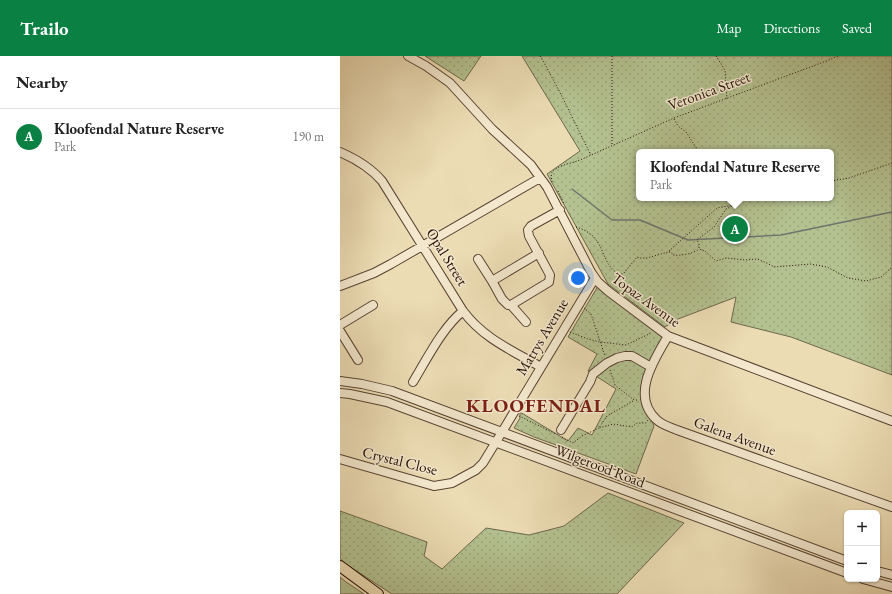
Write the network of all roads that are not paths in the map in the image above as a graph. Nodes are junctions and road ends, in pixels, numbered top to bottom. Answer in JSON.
{"nodes":[{"id":1,"x":408,"y":56,"type":"edge"},
{"id":2,"x":340,"y":152,"type":"edge"},
{"id":3,"x":540,"y":178,"type":"junction"},
{"id":4,"x":563,"y":209,"type":"junction"},
{"id":5,"x":424,"y":247,"type":"junction"},
{"id":6,"x":539,"y":253,"type":"junction"},
{"id":7,"x":478,"y":259,"type":"dead end"},
{"id":8,"x":594,"y":278,"type":"junction"},
{"id":9,"x":492,"y":281,"type":"junction"},
{"id":10,"x":340,"y":286,"type":"edge"},
{"id":11,"x":511,"y":304,"type":"junction"},
{"id":12,"x":373,"y":305,"type":"dead end"},
{"id":13,"x":463,"y":311,"type":"junction"},
{"id":14,"x":526,"y":322,"type":"dead end"},
{"id":15,"x":340,"y":326,"type":"edge"},
{"id":16,"x":340,"y":331,"type":"edge"},
{"id":17,"x":668,"y":336,"type":"junction"},
{"id":18,"x":358,"y":360,"type":"dead end"},
{"id":19,"x":540,"y":367,"type":"junction"},
{"id":20,"x":651,"y":367,"type":"junction"},
{"id":21,"x":340,"y":381,"type":"edge"},
{"id":22,"x":413,"y":382,"type":"dead end"},
{"id":23,"x":340,"y":393,"type":"edge"},
{"id":24,"x":892,"y":421,"type":"edge"},
{"id":25,"x":561,"y":430,"type":"dead end"},
{"id":26,"x":502,"y":432,"type":"junction"},
{"id":27,"x":496,"y":442,"type":"junction"},
{"id":28,"x":340,"y":460,"type":"edge"},
{"id":29,"x":892,"y":507,"type":"edge"},
{"id":30,"x":844,"y":560,"type":"edge"},
{"id":31,"x":340,"y":566,"type":"edge"},
{"id":32,"x":844,"y":572,"type":"edge"},
{"id":33,"x":880,"y":572,"type":"edge"},
{"id":34,"x":892,"y":575,"type":"edge"},
{"id":35,"x":874,"y":582,"type":"edge"},
{"id":36,"x":892,"y":587,"type":"edge"},
{"id":37,"x":378,"y":594,"type":"edge"}],
"edges":[{"from":1,"to":3,"type":"street","name":"Topaz Avenue"},
{"from":2,"to":5,"type":"street","name":"Opal Street"},
{"from":3,"to":4,"type":"street","name":"Topaz Avenue"},
{"from":3,"to":5,"type":"street"},
{"from":4,"to":6,"type":"street"},
{"from":4,"to":8,"type":"street","name":"Topaz Avenue"},
{"from":5,"to":10,"type":"street"},
{"from":5,"to":13,"type":"street","name":"Opal Street"},
{"from":6,"to":9,"type":"street"},
{"from":6,"to":11,"type":"street"},
{"from":7,"to":9,"type":"street"},
{"from":8,"to":17,"type":"street","name":"Topaz Avenue"},
{"from":8,"to":19,"type":"street","name":"Matrys Avenue"},
{"from":9,"to":11,"type":"street"},
{"from":11,"to":14,"type":"street"},
{"from":12,"to":15,"type":"street"},
{"from":13,"to":19,"type":"street","name":"Opal Street"},
{"from":13,"to":22,"type":"street"},
{"from":16,"to":18,"type":"street"},
{"from":17,"to":20,"type":"street"},
{"from":17,"to":24,"type":"street","name":"Topaz Avenue"},
{"from":19,"to":26,"type":"street","name":"Matrys Avenue"},
{"from":20,"to":25,"type":"street"},
{"from":20,"to":29,"type":"street","name":"Galena Avenue"},
{"from":21,"to":26,"type":"street","name":"Wilgerood Road"},
{"from":23,"to":27,"type":"street","name":"Wilgerood Road"},
{"from":26,"to":27,"type":"street","name":"Crystal Close"},
{"from":26,"to":30,"type":"street","name":"Wilgerood Road"},
{"from":27,"to":28,"type":"street","name":"Crystal Close"},
{"from":27,"to":32,"type":"street","name":"Wilgerood Road"},
{"from":31,"to":37,"type":"main road"},
{"from":33,"to":34,"type":"street"},
{"from":35,"to":36,"type":"street"}]}
